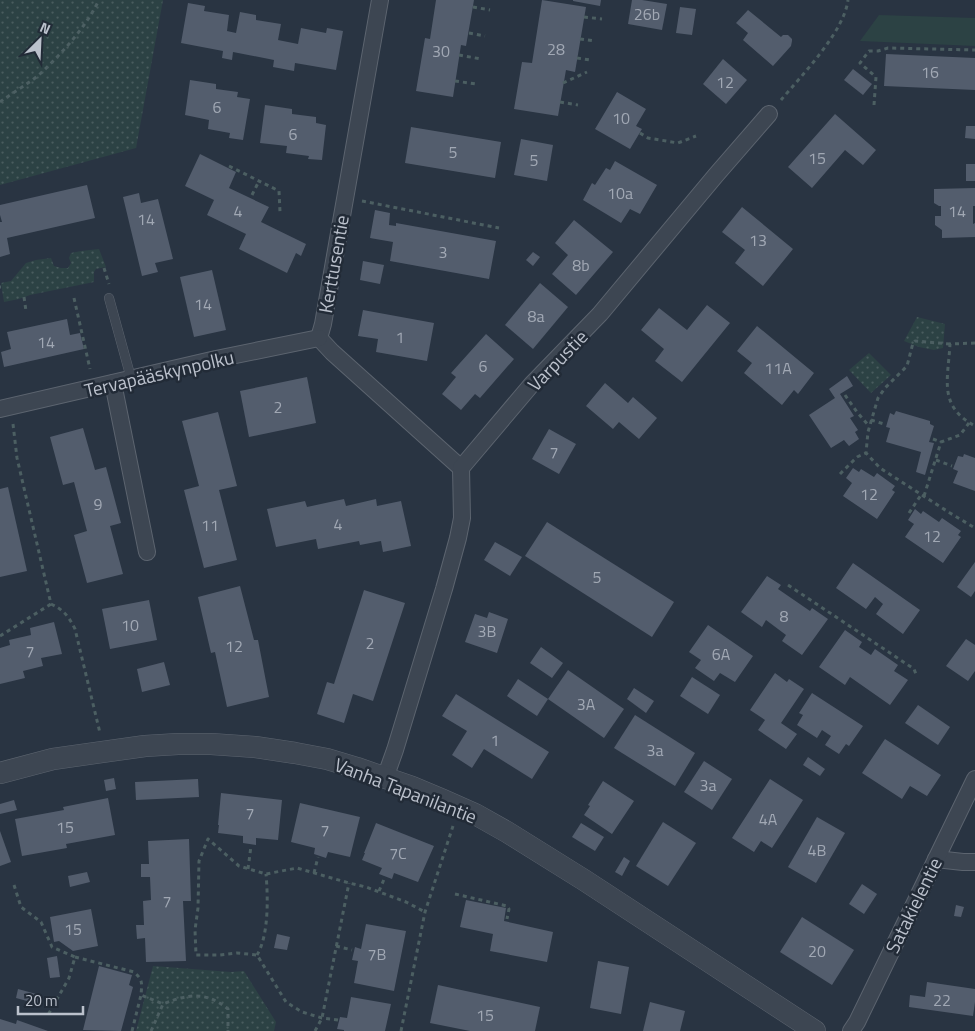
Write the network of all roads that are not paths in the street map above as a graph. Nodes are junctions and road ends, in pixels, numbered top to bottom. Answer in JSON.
{"nodes":[{"id":1,"x":380,"y":0,"type":"edge"},
{"id":2,"x":769,"y":114,"type":"road end"},
{"id":3,"x":110,"y":294,"type":"road end"},
{"id":4,"x":319,"y":338,"type":"junction"},
{"id":5,"x":131,"y":378,"type":"junction"},
{"id":6,"x":112,"y":383,"type":"junction"},
{"id":7,"x":0,"y":409,"type":"edge"},
{"id":8,"x":461,"y":468,"type":"junction"},
{"id":9,"x":147,"y":552,"type":"dead end"},
{"id":10,"x":0,"y":774,"type":"edge"},
{"id":11,"x":386,"y":778,"type":"junction"},
{"id":12,"x":975,"y":779,"type":"edge"},
{"id":13,"x":936,"y":859,"type":"junction"},
{"id":14,"x":975,"y":862,"type":"edge"},
{"id":15,"x":815,"y":1031,"type":"edge"},
{"id":16,"x":851,"y":1031,"type":"edge"}],
"edges":[{"from":1,"to":4,"type":"street","name":"Kerttusentie"},
{"from":2,"to":8,"type":"street","name":"Varpustie"},
{"from":3,"to":5,"type":"lane"},
{"from":4,"to":5,"type":"street","name":"Tervapääskynpolku"},
{"from":4,"to":8,"type":"street","name":"Kerttusentie"},
{"from":5,"to":6,"type":"street","name":"Tervapääskynpolku"},
{"from":6,"to":7,"type":"street","name":"Tervapääskynpolku"},
{"from":6,"to":9,"type":"street"},
{"from":8,"to":11,"type":"street"},
{"from":10,"to":11,"type":"street","name":"Vanha Tapanilantie"},
{"from":11,"to":15,"type":"street","name":"Vanha Tapanilantie"},
{"from":12,"to":13,"type":"street","name":"Satakielentie"},
{"from":13,"to":14,"type":"street"},
{"from":13,"to":16,"type":"street","name":"Satakielentie"}]}
